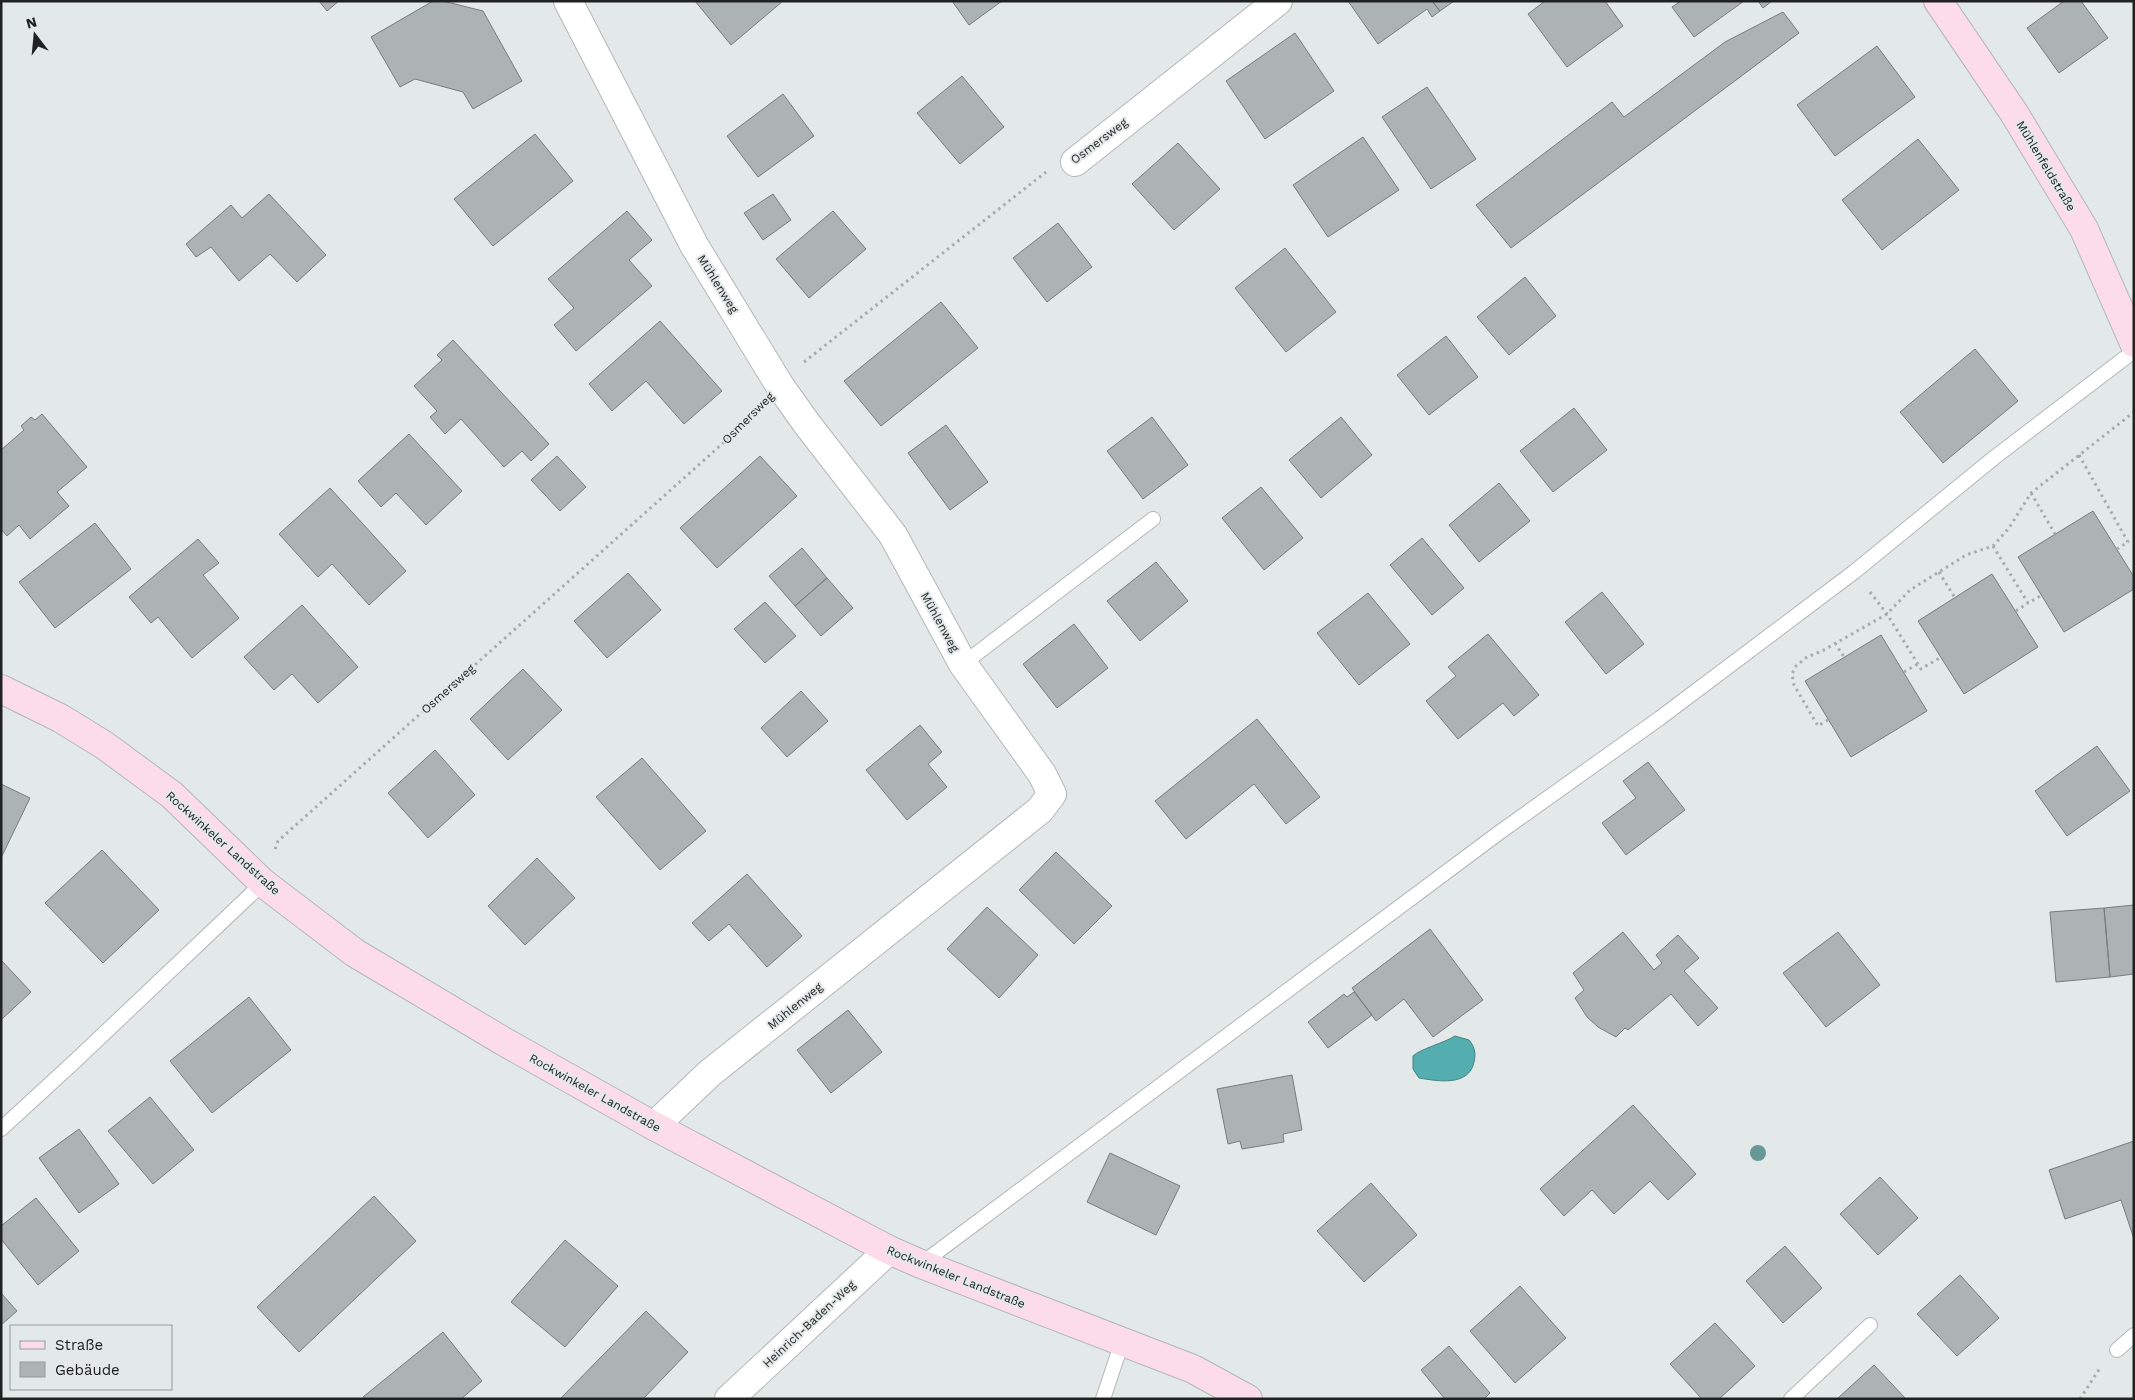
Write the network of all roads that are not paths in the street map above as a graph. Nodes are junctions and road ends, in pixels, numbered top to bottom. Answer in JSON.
{"nodes":[{"id":1,"x":568,"y":1,"type":"edge"},
{"id":2,"x":1278,"y":1,"type":"edge"},
{"id":3,"x":1938,"y":1,"type":"edge"},
{"id":4,"x":1075,"y":162,"type":"road end"},
{"id":5,"x":2134,"y":343,"type":"edge"},
{"id":6,"x":2134,"y":351,"type":"edge"},
{"id":7,"x":1153,"y":519,"type":"dead end"},
{"id":8,"x":962,"y":664,"type":"junction"},
{"id":9,"x":1,"y":689,"type":"edge"},
{"id":10,"x":263,"y":882,"type":"junction"},
{"id":11,"x":654,"y":1126,"type":"junction"},
{"id":12,"x":1,"y":1129,"type":"edge"},
{"id":13,"x":888,"y":1250,"type":"junction"},
{"id":14,"x":921,"y":1264,"type":"junction"},
{"id":15,"x":1870,"y":1325,"type":"dead end"},
{"id":16,"x":2134,"y":1335,"type":"edge"},
{"id":17,"x":1122,"y":1342,"type":"junction"},
{"id":18,"x":2116,"y":1350,"type":"road end"},
{"id":19,"x":729,"y":1399,"type":"edge"},
{"id":20,"x":1103,"y":1399,"type":"edge"},
{"id":21,"x":1248,"y":1399,"type":"edge"},
{"id":22,"x":1791,"y":1399,"type":"edge"}],
"edges":[{"from":1,"to":8,"type":"street","name":"Mühlenweg"},
{"from":2,"to":4,"type":"street","name":"Osmersweg"},
{"from":3,"to":5,"type":"main road","name":"Mühlenfeldstraße"},
{"from":6,"to":14,"type":"lane"},
{"from":7,"to":8,"type":"lane"},
{"from":8,"to":11,"type":"street","name":"Mühlenweg"},
{"from":9,"to":10,"type":"main road","name":"Rockwinkeler Landstraße"},
{"from":10,"to":11,"type":"main road","name":"Rockwinkeler Landstraße"},
{"from":10,"to":12,"type":"lane"},
{"from":11,"to":13,"type":"main road","name":"Rockwinkeler Landstraße"},
{"from":13,"to":14,"type":"main road","name":"Rockwinkeler Landstraße"},
{"from":13,"to":19,"type":"street","name":"Heinrich-Baden-Weg"},
{"from":14,"to":17,"type":"main road","name":"Rockwinkeler Landstraße"},
{"from":15,"to":22,"type":"lane"},
{"from":16,"to":18,"type":"lane"},
{"from":17,"to":20,"type":"lane"},
{"from":17,"to":21,"type":"main road","name":"Rockwinkeler Landstraße"}]}
